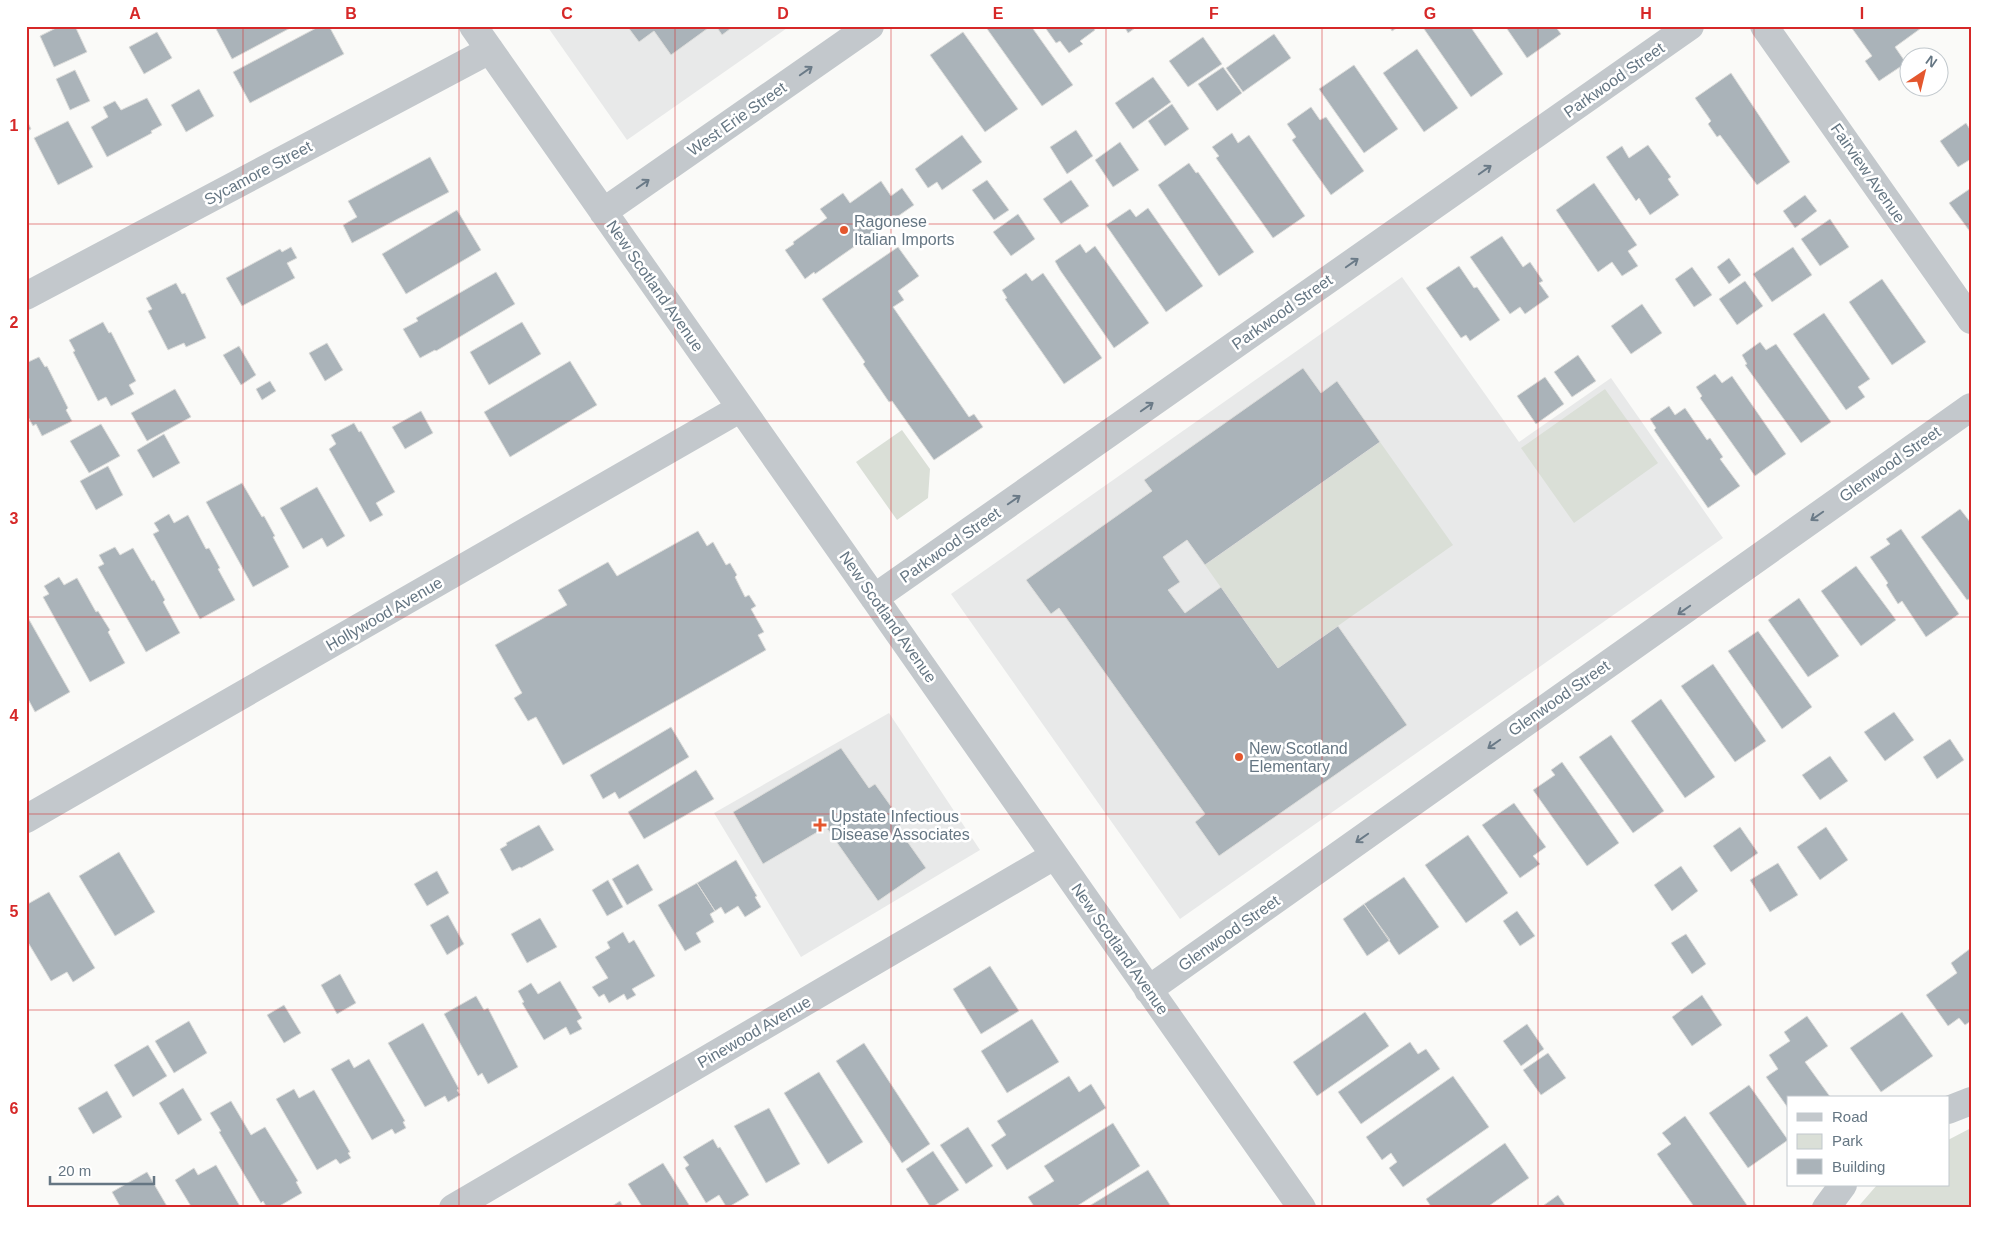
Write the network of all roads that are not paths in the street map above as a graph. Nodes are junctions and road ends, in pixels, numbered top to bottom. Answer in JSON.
{"nodes":[{"id":1,"x":473,"y":26,"type":"edge"},
{"id":2,"x":870,"y":26,"type":"edge"},
{"id":3,"x":1690,"y":26,"type":"edge"},
{"id":4,"x":1764,"y":26,"type":"edge"},
{"id":5,"x":490,"y":50,"type":"junction"},
{"id":6,"x":604,"y":212,"type":"junction"},
{"id":7,"x":26,"y":296,"type":"edge"},
{"id":8,"x":1971,"y":320,"type":"edge"},
{"id":9,"x":1971,"y":407,"type":"edge"},
{"id":10,"x":741,"y":408,"type":"junction"},
{"id":11,"x":874,"y":598,"type":"junction"},
{"id":12,"x":26,"y":819,"type":"edge"},
{"id":13,"x":1054,"y":856,"type":"junction"},
{"id":14,"x":1148,"y":990,"type":"junction"},
{"id":15,"x":1971,"y":1101,"type":"edge"},
{"id":16,"x":1950,"y":1109,"type":"edge"},
{"id":17,"x":1842,"y":1186,"type":"edge"},
{"id":18,"x":453,"y":1208,"type":"edge"},
{"id":19,"x":1302,"y":1208,"type":"edge"},
{"id":20,"x":1826,"y":1208,"type":"edge"}],
"edges":[{"from":1,"to":5,"type":"street","name":"New Scotland Avenue"},
{"from":6,"to":2,"type":"street","name":"West Erie Street","one_way":true},
{"from":11,"to":3,"type":"street","name":"Parkwood Street","one_way":true},
{"from":4,"to":8,"type":"street","name":"Fairview Avenue"},
{"from":5,"to":6,"type":"street","name":"New Scotland Avenue"},
{"from":5,"to":7,"type":"street","name":"Sycamore Street"},
{"from":6,"to":10,"type":"street","name":"New Scotland Avenue"},
{"from":9,"to":14,"type":"street","name":"Glenwood Street","one_way":true},
{"from":10,"to":11,"type":"street","name":"New Scotland Avenue"},
{"from":10,"to":12,"type":"street","name":"Hollywood Avenue"},
{"from":11,"to":13,"type":"street","name":"New Scotland Avenue"},
{"from":13,"to":14,"type":"street","name":"New Scotland Avenue"},
{"from":13,"to":18,"type":"street","name":"Pinewood Avenue"},
{"from":14,"to":19,"type":"street","name":"New Scotland Avenue"},
{"from":15,"to":16,"type":"street"},
{"from":17,"to":20,"type":"street"}]}
